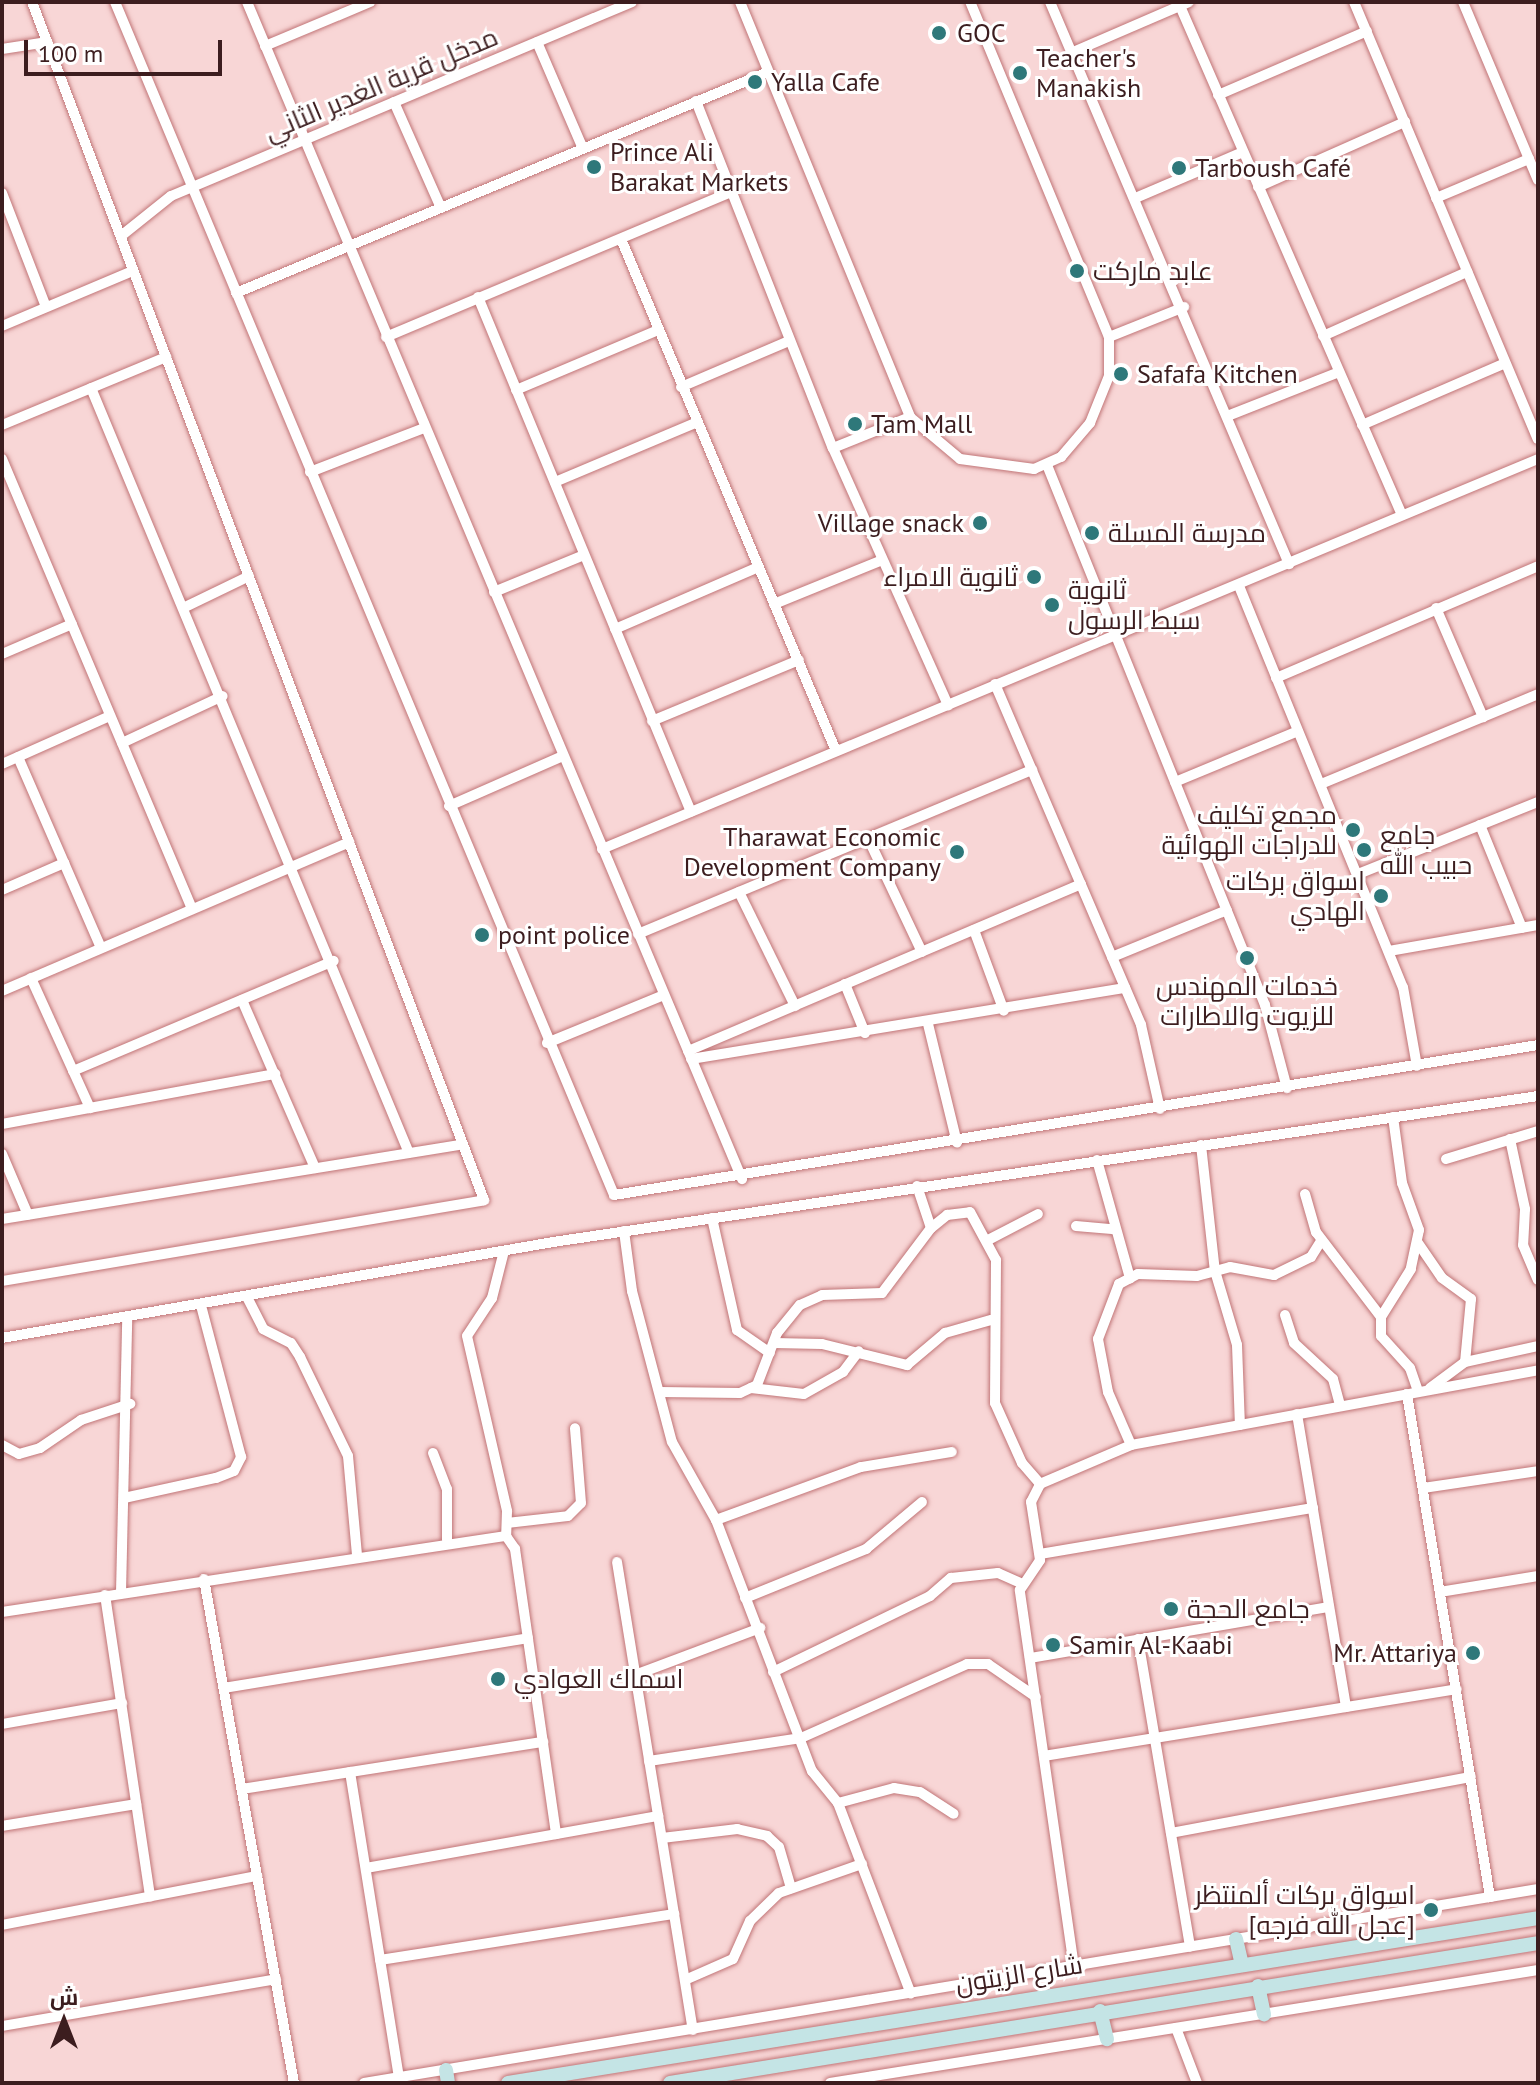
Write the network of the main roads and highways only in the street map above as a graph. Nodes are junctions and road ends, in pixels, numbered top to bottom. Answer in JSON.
{"nodes":[{"id":1,"x":1538,"y":1918,"type":"edge"},
{"id":2,"x":1517,"y":1921,"type":"junction"},
{"id":3,"x":1462,"y":1929,"type":"junction"},
{"id":4,"x":1236,"y":1939,"type":"road end"},
{"id":5,"x":1531,"y":1944,"type":"edge"},
{"id":6,"x":1465,"y":1954,"type":"junction"},
{"id":7,"x":1242,"y":1964,"type":"junction"},
{"id":8,"x":1258,"y":1986,"type":"junction"},
{"id":9,"x":1100,"y":2011,"type":"junction"},
{"id":10,"x":1264,"y":2014,"type":"road end"},
{"id":11,"x":1107,"y":2039,"type":"road end"},
{"id":12,"x":508,"y":2083,"type":"edge"},
{"id":13,"x":670,"y":2083,"type":"edge"}],
"edges":[{"from":1,"to":2,"type":"main road","name":"شارع الزيتون"},
{"from":2,"to":3,"type":"main road","name":"شارع الزيتون"},
{"from":2,"to":5,"type":"main road"},
{"from":3,"to":6,"type":"main road"},
{"from":3,"to":7,"type":"main road","name":"شارع الزيتون"},
{"from":4,"to":7,"type":"main road"},
{"from":5,"to":6,"type":"main road","name":"شارع الزيتون"},
{"from":6,"to":8,"type":"main road","name":"شارع الزيتون"},
{"from":7,"to":12,"type":"main road","name":"شارع الزيتون"},
{"from":8,"to":9,"type":"main road","name":"شارع الزيتون"},
{"from":8,"to":10,"type":"main road"},
{"from":9,"to":11,"type":"main road"},
{"from":9,"to":13,"type":"main road","name":"شارع الزيتون"}]}
